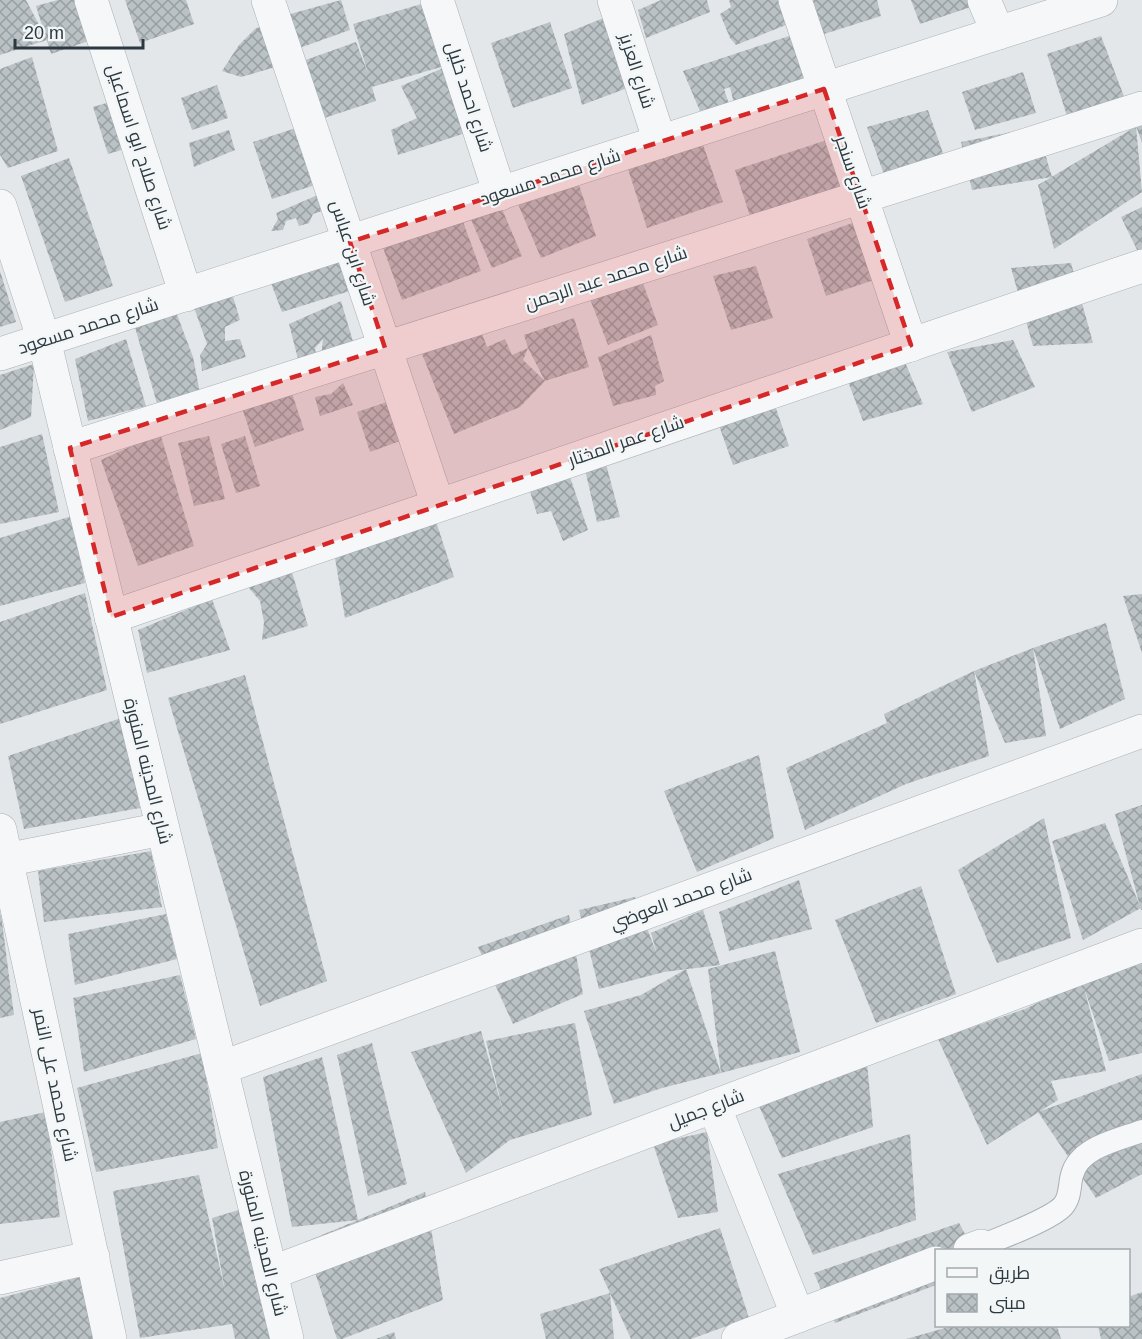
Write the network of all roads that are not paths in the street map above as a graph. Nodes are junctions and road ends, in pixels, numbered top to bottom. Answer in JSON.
{"nodes":[{"id":1,"x":92,"y":0,"type":"edge"},
{"id":2,"x":268,"y":0,"type":"edge"},
{"id":3,"x":437,"y":0,"type":"edge"},
{"id":4,"x":614,"y":0,"type":"edge"},
{"id":5,"x":795,"y":0,"type":"edge"},
{"id":6,"x":984,"y":0,"type":"edge"},
{"id":7,"x":1101,"y":0,"type":"edge"},
{"id":8,"x":998,"y":33,"type":"junction"},
{"id":9,"x":824,"y":89,"type":"junction"},
{"id":10,"x":1142,"y":108,"type":"edge"},
{"id":11,"x":660,"y":142,"type":"junction"},
{"id":12,"x":500,"y":194,"type":"junction"},
{"id":13,"x":862,"y":197,"type":"junction"},
{"id":14,"x":0,"y":206,"type":"edge"},
{"id":15,"x":350,"y":242,"type":"junction"},
{"id":16,"x":1142,"y":266,"type":"edge"},
{"id":17,"x":186,"y":295,"type":"junction"},
{"id":18,"x":44,"y":340,"type":"junction"},
{"id":19,"x":911,"y":345,"type":"junction"},
{"id":20,"x":385,"y":348,"type":"junction"},
{"id":21,"x":0,"y":354,"type":"edge"},
{"id":22,"x":70,"y":448,"type":"junction"},
{"id":23,"x":438,"y":505,"type":"junction"},
{"id":24,"x":111,"y":617,"type":"junction"},
{"id":25,"x":1142,"y":730,"type":"edge"},
{"id":26,"x":162,"y":829,"type":"junction"},
{"id":27,"x":2,"y":850,"type":"edge"},
{"id":28,"x":1142,"y":945,"type":"edge"},
{"id":29,"x":221,"y":1068,"type":"junction"},
{"id":30,"x":714,"y":1106,"type":"junction"},
{"id":31,"x":1142,"y":1131,"type":"edge"},
{"id":32,"x":975,"y":1248,"type":"edge"},
{"id":33,"x":93,"y":1257,"type":"junction"},
{"id":34,"x":935,"y":1263,"type":"edge"},
{"id":35,"x":271,"y":1273,"type":"junction"},
{"id":36,"x":0,"y":1278,"type":"edge"},
{"id":37,"x":798,"y":1316,"type":"junction"},
{"id":38,"x":110,"y":1339,"type":"edge"},
{"id":39,"x":287,"y":1339,"type":"edge"},
{"id":40,"x":738,"y":1339,"type":"edge"}],
"edges":[{"from":1,"to":17,"type":"street","name":"شارع صلاح ابو اسماعيل"},
{"from":2,"to":15,"type":"street","name":"شارع ابن عباس"},
{"from":3,"to":12,"type":"street","name":"شارع احمد خليل"},
{"from":4,"to":11,"type":"street","name":"شارع العزيز"},
{"from":5,"to":9,"type":"street","name":"شارع سنجر"},
{"from":6,"to":8,"type":"street"},
{"from":7,"to":8,"type":"street","name":"شارع محمد مسعود"},
{"from":8,"to":9,"type":"street","name":"شارع محمد مسعود"},
{"from":9,"to":11,"type":"street","name":"شارع محمد مسعود"},
{"from":9,"to":13,"type":"street","name":"شارع سنجر"},
{"from":10,"to":13,"type":"street","name":"شارع محمد عبد الرحمن"},
{"from":11,"to":12,"type":"street","name":"شارع محمد مسعود"},
{"from":12,"to":15,"type":"street","name":"شارع محمد مسعود"},
{"from":13,"to":19,"type":"street","name":"شارع سنجر"},
{"from":13,"to":20,"type":"street","name":"شارع محمد عبد الرحمن"},
{"from":14,"to":18,"type":"street","name":"شارع المدينه المنورة"},
{"from":15,"to":17,"type":"street","name":"شارع محمد مسعود"},
{"from":15,"to":20,"type":"street","name":"شارع ابن عباس"},
{"from":16,"to":19,"type":"street","name":"شارع عمر المختار"},
{"from":17,"to":18,"type":"street","name":"شارع محمد مسعود"},
{"from":18,"to":21,"type":"street","name":"شارع محمد مسعود"},
{"from":18,"to":22,"type":"street","name":"شارع المدينه المنورة"},
{"from":19,"to":23,"type":"street","name":"شارع عمر المختار"},
{"from":20,"to":22,"type":"street","name":"شارع محمد عبد الرحمن"},
{"from":20,"to":23,"type":"street","name":"شارع ابن عباس"},
{"from":22,"to":24,"type":"street","name":"شارع المدينه المنورة"},
{"from":23,"to":24,"type":"street","name":"شارع عمر المختار"},
{"from":24,"to":26,"type":"street","name":"شارع المدينه المنورة"},
{"from":25,"to":29,"type":"street","name":"شارع محمد العوضي"},
{"from":26,"to":27,"type":"street"},
{"from":26,"to":29,"type":"street","name":"شارع المدينه المنورة"},
{"from":27,"to":33,"type":"street","name":"شارع محمد على النمر"},
{"from":28,"to":30,"type":"street","name":"شارع جميل"},
{"from":29,"to":35,"type":"street","name":"شارع المدينه المنورة"},
{"from":30,"to":35,"type":"street","name":"شارع جميل"},
{"from":30,"to":37,"type":"street"},
{"from":31,"to":32,"type":"lane"},
{"from":33,"to":36,"type":"street"},
{"from":33,"to":38,"type":"street","name":"شارع محمد على النمر"},
{"from":34,"to":37,"type":"street"},
{"from":35,"to":39,"type":"street","name":"شارع المدينه المنورة"},
{"from":37,"to":40,"type":"street"}]}
